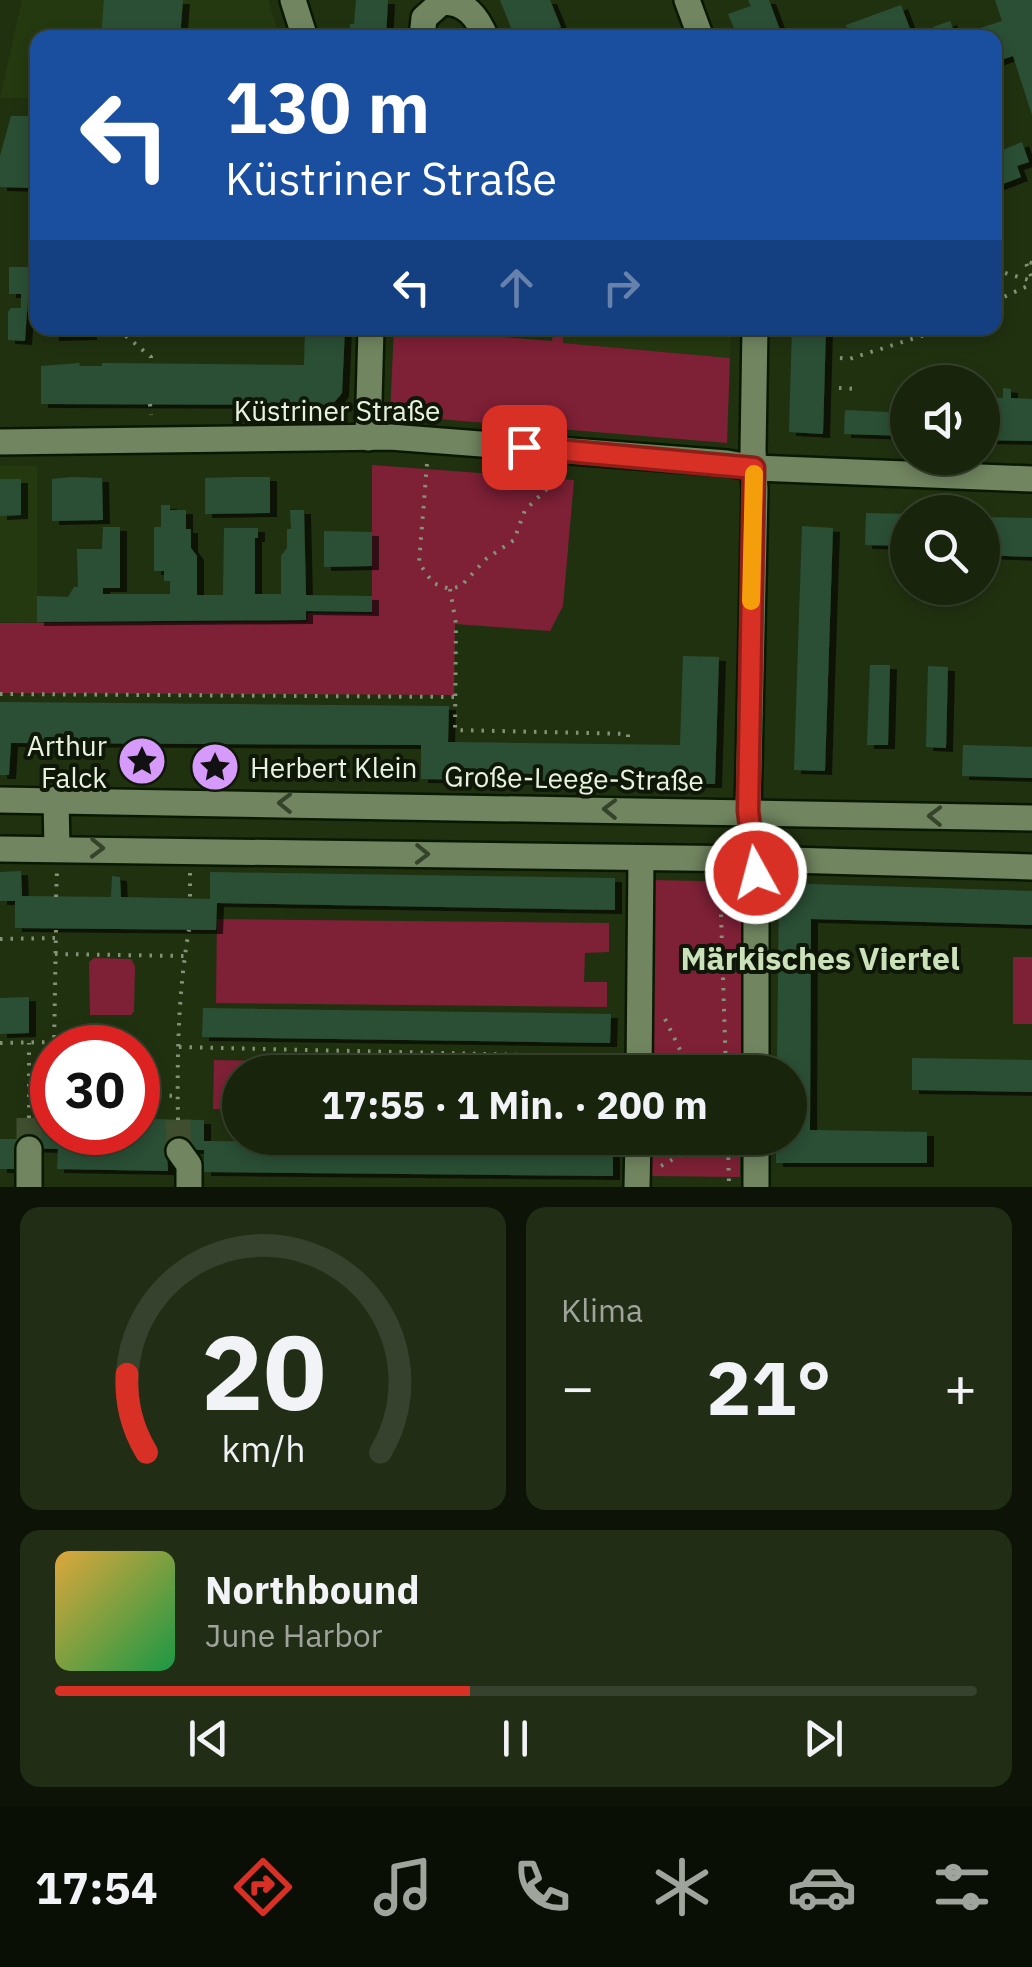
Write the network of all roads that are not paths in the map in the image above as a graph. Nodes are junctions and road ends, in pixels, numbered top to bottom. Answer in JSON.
{"nodes":[{"id":1,"x":293,"y":0,"type":"edge"},
{"id":2,"x":687,"y":0,"type":"edge"},
{"id":3,"x":302,"y":30,"type":"edge"},
{"id":4,"x":423,"y":30,"type":"edge"},
{"id":5,"x":482,"y":30,"type":"edge"},
{"id":6,"x":698,"y":30,"type":"edge"},
{"id":7,"x":371,"y":335,"type":"edge"},
{"id":8,"x":755,"y":335,"type":"edge"},
{"id":9,"x":368,"y":438,"type":"junction"},
{"id":10,"x":0,"y":442,"type":"edge"},
{"id":11,"x":754,"y":468,"type":"junction"},
{"id":12,"x":1032,"y":479,"type":"edge"},
{"id":13,"x":56,"y":799,"type":"junction"},
{"id":14,"x":0,"y":800,"type":"edge"},
{"id":15,"x":748,"y":811,"type":"junction"},
{"id":16,"x":1032,"y":818,"type":"edge"},
{"id":17,"x":0,"y":848,"type":"edge"},
{"id":18,"x":57,"y":854,"type":"junction"},
{"id":19,"x":641,"y":858,"type":"junction"},
{"id":20,"x":756,"y":859,"type":"junction"},
{"id":21,"x":1032,"y":867,"type":"edge"},
{"id":22,"x":631,"y":1055,"type":"edge"},
{"id":23,"x":756,"y":1055,"type":"edge"},
{"id":24,"x":29,"y":1149,"type":"tunnel mouth"},
{"id":25,"x":179,"y":1151,"type":"tunnel mouth"},
{"id":26,"x":638,"y":1155,"type":"edge"},
{"id":27,"x":756,"y":1155,"type":"edge"},
{"id":28,"x":637,"y":1180,"type":"edge"},
{"id":29,"x":29,"y":1187,"type":"edge"},
{"id":30,"x":189,"y":1187,"type":"edge"},
{"id":31,"x":756,"y":1187,"type":"edge"}],
"edges":[{"from":1,"to":3,"type":"street"},
{"from":2,"to":6,"type":"street"},
{"from":4,"to":5,"type":"street"},
{"from":7,"to":9,"type":"street"},
{"from":8,"to":11,"type":"street"},
{"from":9,"to":10,"type":"street","name":"Küstriner Straße"},
{"from":9,"to":11,"type":"street","name":"Küstriner Straße"},
{"from":11,"to":12,"type":"street","name":"Küstriner Straße"},
{"from":11,"to":15,"type":"street"},
{"from":13,"to":14,"type":"street","name":"Große-Leege-Straße"},
{"from":15,"to":13,"type":"street","name":"Große-Leege-Straße","one_way":true},
{"from":13,"to":18,"type":"street"},
{"from":16,"to":15,"type":"street","name":"Große-Leege-Straße","one_way":true},
{"from":15,"to":20,"type":"street"},
{"from":17,"to":18,"type":"street"},
{"from":18,"to":19,"type":"street","one_way":true},
{"from":19,"to":20,"type":"street"},
{"from":19,"to":22,"type":"street"},
{"from":20,"to":21,"type":"street"},
{"from":20,"to":23,"type":"street"},
{"from":24,"to":29,"type":"street"},
{"from":25,"to":30,"type":"street"},
{"from":26,"to":28,"type":"street"},
{"from":27,"to":31,"type":"street"}]}
